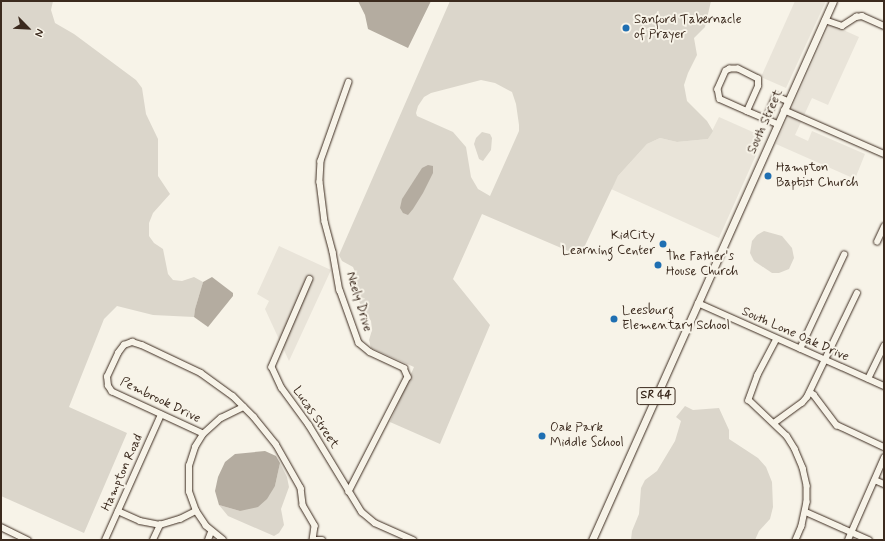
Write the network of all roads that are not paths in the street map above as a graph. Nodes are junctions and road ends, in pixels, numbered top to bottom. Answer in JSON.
{"nodes":[{"id":1,"x":833,"y":1,"type":"edge"},
{"id":2,"x":825,"y":20,"type":"junction"},
{"id":3,"x":884,"y":26,"type":"edge"},
{"id":4,"x":349,"y":82,"type":"dead end"},
{"id":5,"x":788,"y":101,"type":"junction"},
{"id":6,"x":784,"y":110,"type":"junction"},
{"id":7,"x":747,"y":111,"type":"junction"},
{"id":8,"x":766,"y":119,"type":"junction"},
{"id":9,"x":778,"y":124,"type":"junction"},
{"id":10,"x":884,"y":154,"type":"edge"},
{"id":11,"x":884,"y":227,"type":"edge"},
{"id":12,"x":878,"y":242,"type":"dead end"},
{"id":13,"x":844,"y":255,"type":"dead end"},
{"id":14,"x":310,"y":279,"type":"dead end"},
{"id":15,"x":857,"y":293,"type":"dead end"},
{"id":16,"x":698,"y":303,"type":"junction"},
{"id":17,"x":777,"y":339,"type":"junction"},
{"id":18,"x":884,"y":346,"type":"edge"},
{"id":19,"x":800,"y":349,"type":"junction"},
{"id":20,"x":825,"y":360,"type":"junction"},
{"id":21,"x":868,"y":379,"type":"junction"},
{"id":22,"x":884,"y":386,"type":"edge"},
{"id":23,"x":810,"y":392,"type":"junction"},
{"id":24,"x":244,"y":407,"type":"junction"},
{"id":25,"x":161,"y":415,"type":"junction"},
{"id":26,"x":774,"y":423,"type":"junction"},
{"id":27,"x":203,"y":434,"type":"junction"},
{"id":28,"x":884,"y":447,"type":"edge"},
{"id":29,"x":884,"y":458,"type":"edge"},
{"id":30,"x":874,"y":480,"type":"junction"},
{"id":31,"x":884,"y":484,"type":"edge"},
{"id":32,"x":349,"y":492,"type":"junction"},
{"id":33,"x":118,"y":511,"type":"junction"},
{"id":34,"x":196,"y":511,"type":"junction"},
{"id":35,"x":806,"y":512,"type":"junction"},
{"id":36,"x":160,"y":525,"type":"junction"},
{"id":37,"x":1,"y":527,"type":"edge"},
{"id":38,"x":211,"y":532,"type":"junction"},
{"id":39,"x":852,"y":532,"type":"junction"},
{"id":40,"x":28,"y":540,"type":"edge"},
{"id":41,"x":105,"y":540,"type":"edge"},
{"id":42,"x":153,"y":540,"type":"edge"},
{"id":43,"x":208,"y":540,"type":"edge"},
{"id":44,"x":223,"y":540,"type":"edge"},
{"id":45,"x":313,"y":540,"type":"edge"},
{"id":46,"x":322,"y":540,"type":"edge"},
{"id":47,"x":413,"y":540,"type":"edge"},
{"id":48,"x":592,"y":540,"type":"edge"},
{"id":49,"x":796,"y":540,"type":"edge"},
{"id":50,"x":848,"y":540,"type":"edge"},
{"id":51,"x":869,"y":540,"type":"edge"}],
"edges":[{"from":1,"to":2,"type":"main road","name":"South Street","number":"SR 44"},
{"from":2,"to":3,"type":"street"},
{"from":2,"to":5,"type":"main road","name":"South Street","number":"SR 44"},
{"from":4,"to":32,"type":"street","name":"Neely Drive"},
{"from":5,"to":6,"type":"main road","name":"South Street","number":"SR 44"},
{"from":5,"to":8,"type":"street"},
{"from":6,"to":9,"type":"main road","name":"South Street","number":"SR 44"},
{"from":6,"to":10,"type":"street"},
{"from":7,"to":7,"type":"street"},
{"from":7,"to":8,"type":"street"},
{"from":8,"to":9,"type":"street"},
{"from":9,"to":16,"type":"main road","name":"South Street","number":"SR 44"},
{"from":11,"to":12,"type":"street"},
{"from":13,"to":19,"type":"street"},
{"from":14,"to":32,"type":"street","name":"Lucas Street"},
{"from":15,"to":20,"type":"street"},
{"from":16,"to":17,"type":"street","name":"South Lone Oak Drive"},
{"from":16,"to":48,"type":"main road","number":"SR 44"},
{"from":17,"to":19,"type":"street","name":"South Lone Oak Drive"},
{"from":17,"to":26,"type":"street"},
{"from":18,"to":21,"type":"street"},
{"from":19,"to":20,"type":"street","name":"South Lone Oak Drive"},
{"from":20,"to":21,"type":"street","name":"South Lone Oak Drive"},
{"from":20,"to":23,"type":"street"},
{"from":21,"to":22,"type":"street","name":"South Lone Oak Drive"},
{"from":23,"to":26,"type":"street"},
{"from":23,"to":28,"type":"street"},
{"from":24,"to":25,"type":"street","name":"Pembrook Drive"},
{"from":24,"to":27,"type":"street"},
{"from":24,"to":45,"type":"street"},
{"from":25,"to":27,"type":"street","name":"Pembrook Drive"},
{"from":25,"to":33,"type":"street","name":"Hampton Road"},
{"from":26,"to":35,"type":"street"},
{"from":27,"to":34,"type":"street"},
{"from":29,"to":30,"type":"street"},
{"from":30,"to":31,"type":"street"},
{"from":30,"to":39,"type":"street"},
{"from":32,"to":47,"type":"street","name":"Lucas Street"},
{"from":33,"to":36,"type":"street"},
{"from":33,"to":41,"type":"street","name":"Hampton Road"},
{"from":34,"to":36,"type":"street"},
{"from":34,"to":38,"type":"street"},
{"from":35,"to":39,"type":"street"},
{"from":35,"to":49,"type":"street"},
{"from":36,"to":42,"type":"street"},
{"from":37,"to":40,"type":"street"},
{"from":38,"to":43,"type":"street"},
{"from":38,"to":44,"type":"street"},
{"from":39,"to":50,"type":"street"},
{"from":39,"to":51,"type":"street"},
{"from":45,"to":46,"type":"street"}]}
